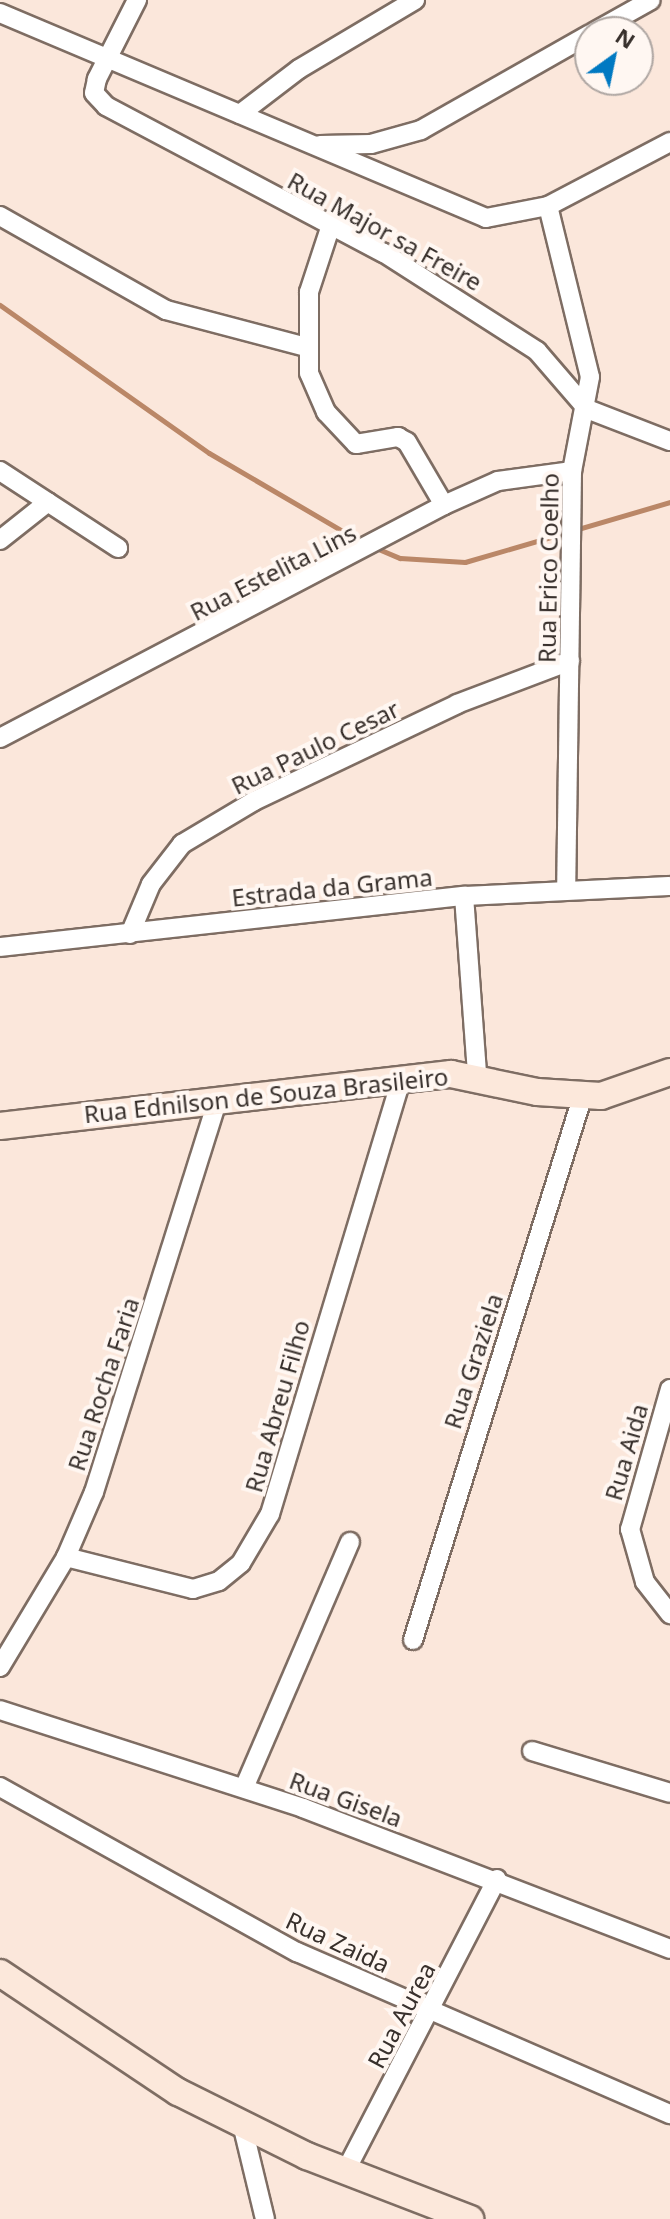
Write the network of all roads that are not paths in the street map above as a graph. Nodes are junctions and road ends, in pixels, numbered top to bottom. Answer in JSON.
{"nodes":[{"id":1,"x":137,"y":0,"type":"edge"},
{"id":2,"x":415,"y":0,"type":"edge"},
{"id":3,"x":651,"y":0,"type":"edge"},
{"id":4,"x":0,"y":13,"type":"edge"},
{"id":5,"x":622,"y":16,"type":"edge"},
{"id":6,"x":574,"y":43,"type":"edge"},
{"id":7,"x":105,"y":59,"type":"junction"},
{"id":8,"x":240,"y":114,"type":"junction"},
{"id":9,"x":670,"y":142,"type":"edge"},
{"id":10,"x":314,"y":146,"type":"junction"},
{"id":11,"x":548,"y":206,"type":"junction"},
{"id":12,"x":0,"y":216,"type":"edge"},
{"id":13,"x":331,"y":225,"type":"junction"},
{"id":14,"x":306,"y":347,"type":"junction"},
{"id":15,"x":587,"y":409,"type":"junction"},
{"id":16,"x":670,"y":441,"type":"edge"},
{"id":17,"x":0,"y":471,"type":"edge"},
{"id":18,"x":572,"y":471,"type":"junction"},
{"id":19,"x":48,"y":502,"type":"junction"},
{"id":20,"x":444,"y":505,"type":"junction"},
{"id":21,"x":0,"y":540,"type":"edge"},
{"id":22,"x":118,"y":548,"type":"dead end"},
{"id":23,"x":570,"y":661,"type":"junction"},
{"id":24,"x":0,"y":738,"type":"edge"},
{"id":25,"x":670,"y":886,"type":"edge"},
{"id":26,"x":566,"y":890,"type":"junction"},
{"id":27,"x":464,"y":896,"type":"junction"},
{"id":28,"x":130,"y":934,"type":"junction"},
{"id":29,"x":0,"y":947,"type":"edge"},
{"id":30,"x":670,"y":1072,"type":"edge"},
{"id":31,"x":477,"y":1075,"type":"junction"},
{"id":32,"x":401,"y":1079,"type":"junction"},
{"id":33,"x":582,"y":1098,"type":"junction"},
{"id":34,"x":217,"y":1101,"type":"junction"},
{"id":35,"x":0,"y":1126,"type":"edge"},
{"id":36,"x":670,"y":1389,"type":"edge"},
{"id":37,"x":350,"y":1542,"type":"dead end"},
{"id":38,"x":66,"y":1557,"type":"junction"},
{"id":39,"x":670,"y":1614,"type":"edge"},
{"id":40,"x":413,"y":1640,"type":"dead end"},
{"id":41,"x":0,"y":1667,"type":"edge"},
{"id":42,"x":0,"y":1710,"type":"edge"},
{"id":43,"x":532,"y":1751,"type":"dead end"},
{"id":44,"x":0,"y":1787,"type":"edge"},
{"id":45,"x":244,"y":1788,"type":"junction"},
{"id":46,"x":670,"y":1793,"type":"edge"},
{"id":47,"x":497,"y":1879,"type":"junction"},
{"id":48,"x":670,"y":1949,"type":"edge"},
{"id":49,"x":0,"y":1973,"type":"edge"},
{"id":50,"x":432,"y":2010,"type":"junction"},
{"id":51,"x":670,"y":2114,"type":"edge"},
{"id":52,"x":242,"y":2124,"type":"junction"},
{"id":53,"x":345,"y":2172,"type":"junction"},
{"id":54,"x":455,"y":2216,"type":"edge"},
{"id":55,"x":265,"y":2219,"type":"edge"}],
"edges":[{"from":1,"to":7,"type":"street"},
{"from":2,"to":8,"type":"street"},
{"from":3,"to":5,"type":"street"},
{"from":4,"to":7,"type":"street","name":"Rua Major sa Freire"},
{"from":6,"to":10,"type":"street"},
{"from":7,"to":8,"type":"street","name":"Rua Major sa Freire"},
{"from":7,"to":13,"type":"street","name":"Rua Major sa Freire"},
{"from":8,"to":10,"type":"street","name":"Rua Major sa Freire"},
{"from":9,"to":11,"type":"street","name":"Rua Major sa Freire"},
{"from":10,"to":11,"type":"street","name":"Rua Major sa Freire"},
{"from":11,"to":15,"type":"street","name":"Rua Erico Coelho"},
{"from":12,"to":14,"type":"street"},
{"from":13,"to":14,"type":"street"},
{"from":13,"to":15,"type":"street","name":"Rua Major sa Freire"},
{"from":14,"to":20,"type":"street"},
{"from":15,"to":16,"type":"street","name":"Rua Major sa Freire"},
{"from":15,"to":18,"type":"street","name":"Rua Erico Coelho"},
{"from":17,"to":19,"type":"street"},
{"from":18,"to":20,"type":"street","name":"Rua Estelita Lins"},
{"from":18,"to":23,"type":"street","name":"Rua Erico Coelho"},
{"from":19,"to":21,"type":"street"},
{"from":19,"to":22,"type":"street"},
{"from":20,"to":24,"type":"street","name":"Rua Estelita Lins"},
{"from":23,"to":26,"type":"street","name":"Rua Erico Coelho"},
{"from":23,"to":28,"type":"street","name":"Rua Paulo Cesar"},
{"from":25,"to":26,"type":"street","name":"Estrada da Grama"},
{"from":26,"to":27,"type":"street","name":"Estrada da Grama"},
{"from":27,"to":28,"type":"street","name":"Estrada da Grama"},
{"from":27,"to":31,"type":"street"},
{"from":28,"to":29,"type":"street","name":"Estrada da Grama"},
{"from":30,"to":33,"type":"street","name":"Rua Ednilson de Souza Brasileiro"},
{"from":31,"to":32,"type":"street","name":"Rua Ednilson de Souza Brasileiro"},
{"from":31,"to":33,"type":"street","name":"Rua Ednilson de Souza Brasileiro"},
{"from":32,"to":34,"type":"street","name":"Rua Ednilson de Souza Brasileiro"},
{"from":32,"to":38,"type":"street","name":"Rua Abreu Filho"},
{"from":33,"to":40,"type":"street","name":"Rua Graziela"},
{"from":34,"to":35,"type":"street","name":"Rua Ednilson de Souza Brasileiro"},
{"from":34,"to":38,"type":"street","name":"Rua Rocha Faria"},
{"from":36,"to":39,"type":"street","name":"Rua Aida"},
{"from":37,"to":45,"type":"street"},
{"from":38,"to":41,"type":"street","name":"Rua Rocha Faria"},
{"from":42,"to":45,"type":"street","name":"Rua Gisela"},
{"from":43,"to":46,"type":"street"},
{"from":44,"to":50,"type":"street","name":"Rua Zaida"},
{"from":45,"to":47,"type":"street","name":"Rua Gisela"},
{"from":47,"to":48,"type":"street","name":"Rua Gisela"},
{"from":47,"to":50,"type":"street","name":"Rua Aurea"},
{"from":49,"to":52,"type":"street"},
{"from":50,"to":51,"type":"street","name":"Rua Zaida"},
{"from":50,"to":53,"type":"street","name":"Rua Aurea"},
{"from":52,"to":53,"type":"street"},
{"from":52,"to":55,"type":"street"},
{"from":53,"to":54,"type":"street"}]}
